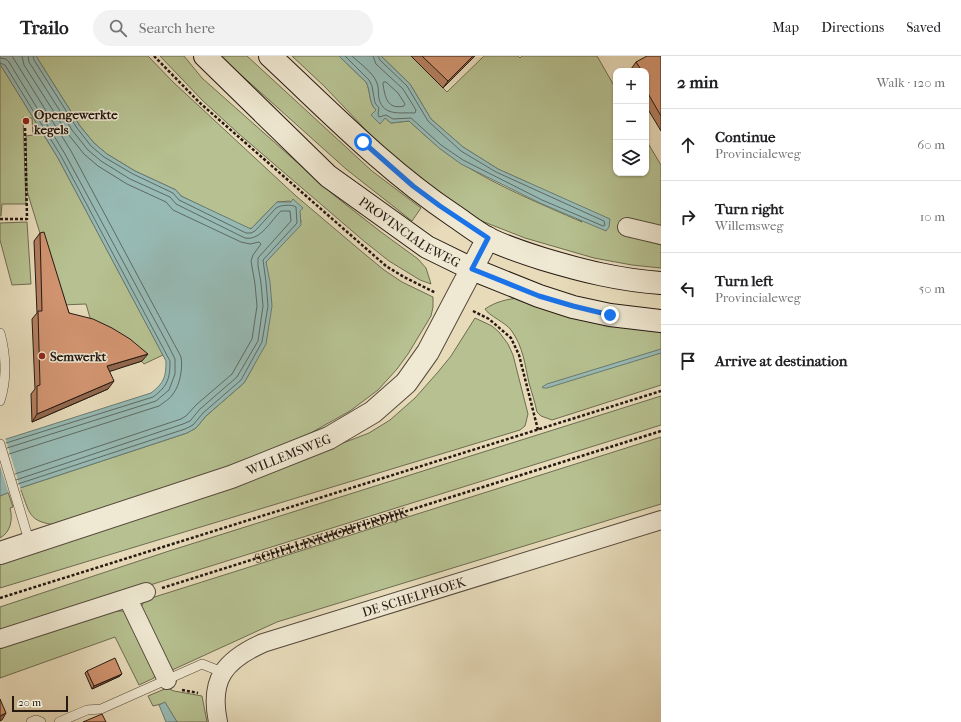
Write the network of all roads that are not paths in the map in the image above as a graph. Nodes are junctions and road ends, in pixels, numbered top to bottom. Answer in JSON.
{"nodes":[{"id":1,"x":205,"y":56,"type":"edge"},
{"id":2,"x":270,"y":56,"type":"edge"},
{"id":3,"x":627,"y":226,"type":"dead end"},
{"id":4,"x":661,"y":235,"type":"edge"},
{"id":5,"x":488,"y":238,"type":"junction"},
{"id":6,"x":472,"y":269,"type":"junction"},
{"id":7,"x":661,"y":283,"type":"edge"},
{"id":8,"x":661,"y":321,"type":"edge"},
{"id":9,"x":0,"y":333,"type":"edge"},
{"id":10,"x":0,"y":401,"type":"edge"},
{"id":11,"x":0,"y":444,"type":"edge"},
{"id":12,"x":661,"y":520,"type":"edge"},
{"id":13,"x":30,"y":544,"type":"junction"},
{"id":14,"x":0,"y":553,"type":"edge"},
{"id":15,"x":146,"y":592,"type":"road end"},
{"id":16,"x":128,"y":599,"type":"junction"},
{"id":17,"x":0,"y":639,"type":"edge"},
{"id":18,"x":222,"y":672,"type":"junction"},
{"id":19,"x":167,"y":680,"type":"junction"},
{"id":20,"x":31,"y":722,"type":"edge"},
{"id":21,"x":41,"y":722,"type":"edge"},
{"id":22,"x":59,"y":722,"type":"edge"},
{"id":23,"x":218,"y":722,"type":"edge"}],
"edges":[{"from":1,"to":6,"type":"main road","name":"PROVINCIALEWEG"},
{"from":2,"to":5,"type":"main road"},
{"from":3,"to":4,"type":"street"},
{"from":5,"to":6,"type":"main road","name":"WILLEMSWEG"},
{"from":5,"to":7,"type":"main road"},
{"from":6,"to":8,"type":"main road","name":"PROVINCIALEWEG"},
{"from":6,"to":13,"type":"main road","name":"WILLEMSWEG"},
{"from":9,"to":10,"type":"lane"},
{"from":11,"to":13,"type":"lane"},
{"from":12,"to":18,"type":"street","name":"DE SCHELPHOEK"},
{"from":13,"to":14,"type":"main road","name":"WILLEMSWEG"},
{"from":15,"to":16,"type":"street"},
{"from":16,"to":17,"type":"street"},
{"from":16,"to":19,"type":"street"},
{"from":18,"to":19,"type":"lane"},
{"from":18,"to":23,"type":"street"},
{"from":19,"to":22,"type":"lane"},
{"from":20,"to":21,"type":"lane"}]}
